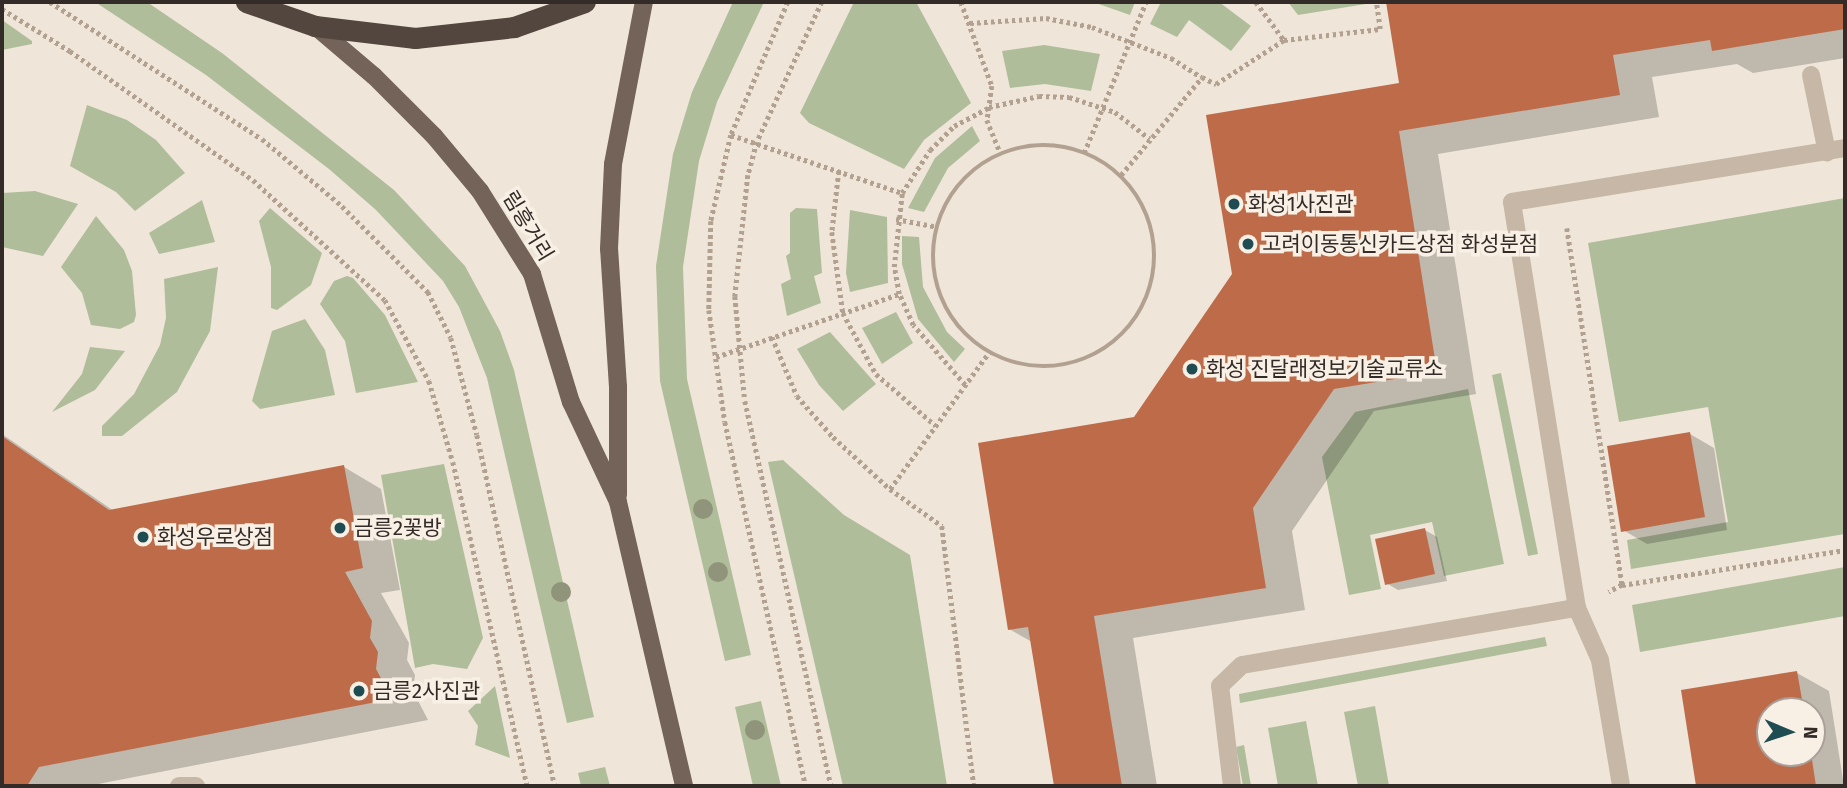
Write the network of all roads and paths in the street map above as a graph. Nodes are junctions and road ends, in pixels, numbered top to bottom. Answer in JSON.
{"nodes":[{"id":1,"x":50,"y":2,"type":"edge"},
{"id":2,"x":246,"y":2,"type":"edge"},
{"id":3,"x":585,"y":2,"type":"edge"},
{"id":4,"x":644,"y":2,"type":"edge"},
{"id":5,"x":788,"y":2,"type":"edge"},
{"id":6,"x":822,"y":2,"type":"edge"},
{"id":7,"x":961,"y":2,"type":"edge"},
{"id":8,"x":1146,"y":2,"type":"edge"},
{"id":9,"x":1256,"y":2,"type":"edge"},
{"id":10,"x":1376,"y":2,"type":"edge"},
{"id":11,"x":2,"y":9,"type":"edge"},
{"id":12,"x":970,"y":23,"type":"junction"},
{"id":13,"x":315,"y":26,"type":"junction"},
{"id":14,"x":1127,"y":39,"type":"junction"},
{"id":15,"x":1284,"y":40,"type":"junction"},
{"id":16,"x":1811,"y":75,"type":"dead end"},
{"id":17,"x":1202,"y":77,"type":"junction"},
{"id":18,"x":989,"y":107,"type":"junction"},
{"id":19,"x":1101,"y":107,"type":"junction"},
{"id":20,"x":731,"y":135,"type":"junction"},
{"id":21,"x":1150,"y":139,"type":"junction"},
{"id":22,"x":757,"y":142,"type":"junction"},
{"id":23,"x":1845,"y":148,"type":"edge"},
{"id":24,"x":1827,"y":152,"type":"junction"},
{"id":25,"x":1084,"y":153,"type":"junction"},
{"id":26,"x":1001,"y":154,"type":"junction"},
{"id":27,"x":839,"y":171,"type":"junction"},
{"id":28,"x":1121,"y":175,"type":"junction"},
{"id":29,"x":902,"y":192,"type":"junction"},
{"id":30,"x":897,"y":219,"type":"junction"},
{"id":31,"x":1580,"y":224,"type":"dead end"},
{"id":32,"x":937,"y":227,"type":"junction"},
{"id":33,"x":899,"y":294,"type":"junction"},
{"id":34,"x":843,"y":313,"type":"junction"},
{"id":35,"x":772,"y":337,"type":"junction"},
{"id":36,"x":739,"y":346,"type":"junction"},
{"id":37,"x":989,"y":352,"type":"junction"},
{"id":38,"x":716,"y":357,"type":"junction"},
{"id":39,"x":965,"y":385,"type":"junction"},
{"id":40,"x":936,"y":426,"type":"junction"},
{"id":41,"x":890,"y":489,"type":"junction"},
{"id":42,"x":618,"y":502,"type":"junction"},
{"id":43,"x":1845,"y":550,"type":"edge"},
{"id":44,"x":1622,"y":585,"type":"junction"},
{"id":45,"x":1577,"y":608,"type":"junction"},
{"id":46,"x":179,"y":786,"type":"edge"},
{"id":47,"x":196,"y":786,"type":"edge"},
{"id":48,"x":527,"y":786,"type":"edge"},
{"id":49,"x":555,"y":786,"type":"edge"},
{"id":50,"x":684,"y":786,"type":"edge"},
{"id":51,"x":806,"y":786,"type":"edge"},
{"id":52,"x":831,"y":786,"type":"edge"},
{"id":53,"x":974,"y":786,"type":"edge"},
{"id":54,"x":1232,"y":786,"type":"edge"},
{"id":55,"x":1621,"y":786,"type":"edge"}],
"edges":[{"from":1,"to":49,"type":"path"},
{"from":2,"to":13,"type":"highway"},
{"from":3,"to":13,"type":"highway"},
{"from":4,"to":42,"type":"main road","name":"림흥거리"},
{"from":5,"to":20,"type":"path"},
{"from":6,"to":22,"type":"path"},
{"from":7,"to":12,"type":"path"},
{"from":8,"to":14,"type":"path"},
{"from":9,"to":15,"type":"path"},
{"from":10,"to":15,"type":"path"},
{"from":11,"to":48,"type":"path"},
{"from":12,"to":14,"type":"path"},
{"from":12,"to":18,"type":"path"},
{"from":13,"to":42,"type":"main road","name":"림흥거리"},
{"from":14,"to":17,"type":"path"},
{"from":14,"to":19,"type":"path"},
{"from":15,"to":17,"type":"path"},
{"from":16,"to":24,"type":"street"},
{"from":17,"to":21,"type":"path"},
{"from":18,"to":19,"type":"path"},
{"from":18,"to":26,"type":"path"},
{"from":18,"to":29,"type":"path"},
{"from":19,"to":21,"type":"path"},
{"from":19,"to":25,"type":"path"},
{"from":20,"to":22,"type":"path"},
{"from":20,"to":38,"type":"path"},
{"from":21,"to":28,"type":"path"},
{"from":22,"to":27,"type":"path"},
{"from":22,"to":36,"type":"path"},
{"from":23,"to":24,"type":"street"},
{"from":24,"to":45,"type":"street"},
{"from":25,"to":26,"type":"path"},
{"from":25,"to":28,"type":"path"},
{"from":26,"to":32,"type":"path"},
{"from":27,"to":29,"type":"path"},
{"from":27,"to":34,"type":"path"},
{"from":28,"to":37,"type":"path"},
{"from":29,"to":30,"type":"path"},
{"from":30,"to":32,"type":"path"},
{"from":30,"to":33,"type":"path"},
{"from":31,"to":44,"type":"path"},
{"from":32,"to":37,"type":"path"},
{"from":33,"to":34,"type":"path"},
{"from":33,"to":39,"type":"path"},
{"from":34,"to":35,"type":"path"},
{"from":34,"to":40,"type":"path"},
{"from":35,"to":36,"type":"path"},
{"from":35,"to":41,"type":"path"},
{"from":36,"to":38,"type":"path"},
{"from":36,"to":52,"type":"path"},
{"from":37,"to":39,"type":"path"},
{"from":38,"to":51,"type":"path"},
{"from":39,"to":40,"type":"path"},
{"from":40,"to":41,"type":"path"},
{"from":41,"to":53,"type":"path"},
{"from":42,"to":50,"type":"main road","name":"림흥거리"},
{"from":43,"to":44,"type":"path"},
{"from":44,"to":45,"type":"path"},
{"from":45,"to":54,"type":"street"},
{"from":45,"to":55,"type":"street"},
{"from":46,"to":47,"type":"street"}]}
